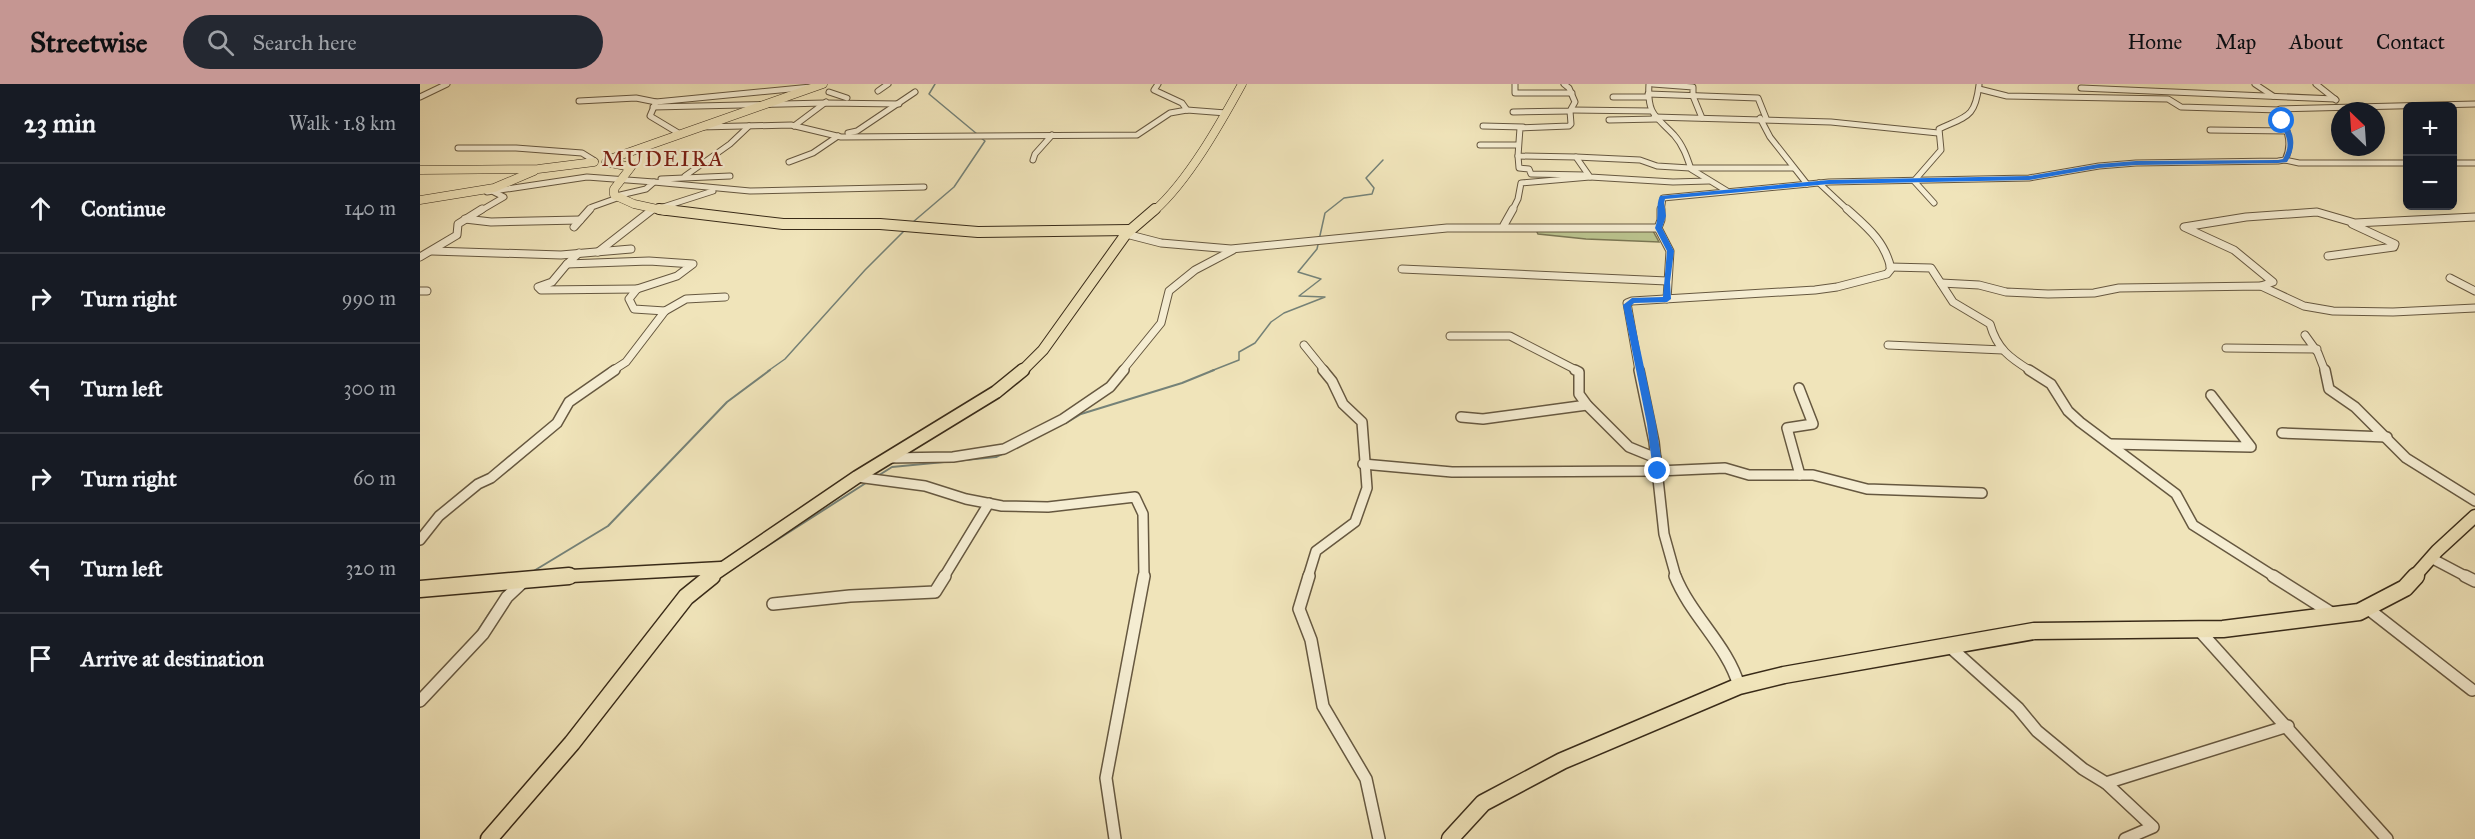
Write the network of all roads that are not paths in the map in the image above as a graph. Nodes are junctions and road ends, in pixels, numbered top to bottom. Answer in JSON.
{"nodes":[{"id":1,"x":447,"y":84,"type":"edge"},
{"id":2,"x":763,"y":84,"type":"edge"},
{"id":3,"x":823,"y":84,"type":"edge"},
{"id":4,"x":888,"y":84,"type":"edge"},
{"id":5,"x":1158,"y":84,"type":"edge"},
{"id":6,"x":1242,"y":84,"type":"edge"},
{"id":7,"x":1515,"y":84,"type":"edge"},
{"id":8,"x":1564,"y":84,"type":"edge"},
{"id":9,"x":1651,"y":84,"type":"edge"},
{"id":10,"x":2255,"y":84,"type":"edge"},
{"id":11,"x":2316,"y":84,"type":"edge"},
{"id":12,"x":1979,"y":86,"type":"edge"},
{"id":13,"x":813,"y":87,"type":"junction"},
{"id":14,"x":2081,"y":88,"type":"dead end"},
{"id":15,"x":878,"y":90,"type":"dead end"},
{"id":16,"x":754,"y":91,"type":"junction"},
{"id":17,"x":829,"y":92,"type":"dead end"},
{"id":18,"x":915,"y":92,"type":"dead end"},
{"id":19,"x":1572,"y":93,"type":"junction"},
{"id":20,"x":1648,"y":95,"type":"junction"},
{"id":21,"x":1693,"y":96,"type":"junction"},
{"id":22,"x":2274,"y":96,"type":"junction"},
{"id":23,"x":420,"y":97,"type":"edge"},
{"id":24,"x":2335,"y":99,"type":"junction"},
{"id":25,"x":579,"y":101,"type":"dead end"},
{"id":26,"x":2339,"y":102,"type":"edge"},
{"id":27,"x":825,"y":103,"type":"junction"},
{"id":28,"x":655,"y":104,"type":"junction"},
{"id":29,"x":899,"y":104,"type":"junction"},
{"id":30,"x":2475,"y":104,"type":"edge"},
{"id":31,"x":756,"y":105,"type":"junction"},
{"id":32,"x":2385,"y":106,"type":"edge"},
{"id":33,"x":2331,"y":108,"type":"edge"},
{"id":34,"x":1187,"y":110,"type":"junction"},
{"id":35,"x":1571,"y":110,"type":"junction"},
{"id":36,"x":1613,"y":110,"type":"junction"},
{"id":37,"x":2279,"y":110,"type":"junction"},
{"id":38,"x":1226,"y":112,"type":"junction"},
{"id":39,"x":1513,"y":112,"type":"dead end"},
{"id":40,"x":1654,"y":116,"type":"junction"},
{"id":41,"x":1702,"y":118,"type":"junction"},
{"id":42,"x":1763,"y":118,"type":"junction"},
{"id":43,"x":1609,"y":120,"type":"dead end"},
{"id":44,"x":749,"y":126,"type":"junction"},
{"id":45,"x":794,"y":126,"type":"junction"},
{"id":46,"x":1484,"y":126,"type":"dead end"},
{"id":47,"x":700,"y":127,"type":"junction"},
{"id":48,"x":1525,"y":127,"type":"junction"},
{"id":49,"x":2210,"y":130,"type":"dead end"},
{"id":50,"x":2287,"y":131,"type":"junction"},
{"id":51,"x":1938,"y":133,"type":"junction"},
{"id":52,"x":681,"y":134,"type":"junction"},
{"id":53,"x":834,"y":135,"type":"junction"},
{"id":54,"x":1052,"y":135,"type":"junction"},
{"id":55,"x":1480,"y":145,"type":"dead end"},
{"id":56,"x":1518,"y":145,"type":"junction"},
{"id":57,"x":458,"y":148,"type":"dead end"},
{"id":58,"x":1518,"y":156,"type":"junction"},
{"id":59,"x":1576,"y":157,"type":"junction"},
{"id":60,"x":608,"y":160,"type":"junction"},
{"id":61,"x":1033,"y":160,"type":"dead end"},
{"id":62,"x":2285,"y":160,"type":"junction"},
{"id":63,"x":595,"y":161,"type":"junction"},
{"id":64,"x":789,"y":162,"type":"dead end"},
{"id":65,"x":2403,"y":163,"type":"edge"},
{"id":66,"x":2457,"y":163,"type":"edge"},
{"id":67,"x":2475,"y":163,"type":"edge"},
{"id":68,"x":1690,"y":168,"type":"junction"},
{"id":69,"x":1793,"y":168,"type":"junction"},
{"id":70,"x":538,"y":169,"type":"junction"},
{"id":71,"x":420,"y":170,"type":"edge"},
{"id":72,"x":685,"y":176,"type":"junction"},
{"id":73,"x":730,"y":176,"type":"dead end"},
{"id":74,"x":1589,"y":176,"type":"junction"},
{"id":75,"x":624,"y":179,"type":"junction"},
{"id":76,"x":1709,"y":181,"type":"junction"},
{"id":77,"x":1914,"y":181,"type":"junction"},
{"id":78,"x":653,"y":182,"type":"junction"},
{"id":79,"x":1819,"y":183,"type":"junction"},
{"id":80,"x":1807,"y":184,"type":"junction"},
{"id":81,"x":924,"y":187,"type":"dead end"},
{"id":82,"x":715,"y":190,"type":"junction"},
{"id":83,"x":491,"y":191,"type":"junction"},
{"id":84,"x":1727,"y":191,"type":"junction"},
{"id":85,"x":482,"y":192,"type":"junction"},
{"id":86,"x":618,"y":196,"type":"junction"},
{"id":87,"x":420,"y":200,"type":"edge"},
{"id":88,"x":1934,"y":203,"type":"dead end"},
{"id":89,"x":655,"y":209,"type":"junction"},
{"id":90,"x":2475,"y":217,"type":"edge"},
{"id":91,"x":463,"y":219,"type":"junction"},
{"id":92,"x":580,"y":220,"type":"junction"},
{"id":93,"x":2347,"y":222,"type":"junction"},
{"id":94,"x":1504,"y":225,"type":"junction"},
{"id":95,"x":574,"y":227,"type":"dead end"},
{"id":96,"x":1658,"y":228,"type":"junction"},
{"id":97,"x":1128,"y":232,"type":"junction"},
{"id":98,"x":631,"y":249,"type":"dead end"},
{"id":99,"x":1235,"y":249,"type":"junction"},
{"id":100,"x":432,"y":251,"type":"junction"},
{"id":101,"x":598,"y":252,"type":"junction"},
{"id":102,"x":579,"y":253,"type":"junction"},
{"id":103,"x":2328,"y":256,"type":"dead end"},
{"id":104,"x":420,"y":257,"type":"edge"},
{"id":105,"x":567,"y":264,"type":"junction"},
{"id":106,"x":1890,"y":267,"type":"junction"},
{"id":107,"x":1402,"y":269,"type":"dead end"},
{"id":108,"x":2450,"y":278,"type":"dead end"},
{"id":109,"x":1667,"y":282,"type":"junction"},
{"id":110,"x":1941,"y":283,"type":"junction"},
{"id":111,"x":2261,"y":286,"type":"junction"},
{"id":112,"x":637,"y":289,"type":"junction"},
{"id":113,"x":2475,"y":291,"type":"edge"},
{"id":114,"x":725,"y":297,"type":"dead end"},
{"id":115,"x":1667,"y":299,"type":"junction"},
{"id":116,"x":2475,"y":308,"type":"edge"},
{"id":117,"x":665,"y":311,"type":"junction"},
{"id":118,"x":2305,"y":335,"type":"dead end"},
{"id":119,"x":1450,"y":336,"type":"dead end"},
{"id":120,"x":1304,"y":345,"type":"dead end"},
{"id":121,"x":1888,"y":345,"type":"dead end"},
{"id":122,"x":2226,"y":348,"type":"dead end"},
{"id":123,"x":2317,"y":349,"type":"junction"},
{"id":124,"x":2002,"y":350,"type":"junction"},
{"id":125,"x":1798,"y":388,"type":"dead end"},
{"id":126,"x":2211,"y":395,"type":"dead end"},
{"id":127,"x":1587,"y":405,"type":"junction"},
{"id":128,"x":1461,"y":417,"type":"dead end"},
{"id":129,"x":2282,"y":433,"type":"dead end"},
{"id":130,"x":2387,"y":437,"type":"junction"},
{"id":131,"x":2110,"y":444,"type":"junction"},
{"id":132,"x":890,"y":458,"type":"junction"},
{"id":133,"x":1656,"y":458,"type":"junction"},
{"id":134,"x":1363,"y":464,"type":"junction"},
{"id":135,"x":1658,"y":471,"type":"junction"},
{"id":136,"x":1800,"y":475,"type":"junction"},
{"id":137,"x":857,"y":477,"type":"junction"},
{"id":138,"x":1982,"y":493,"type":"dead end"},
{"id":139,"x":2475,"y":501,"type":"edge"},
{"id":140,"x":989,"y":503,"type":"junction"},
{"id":141,"x":2475,"y":516,"type":"edge"},
{"id":142,"x":420,"y":540,"type":"edge"},
{"id":143,"x":2431,"y":558,"type":"junction"},
{"id":144,"x":721,"y":568,"type":"junction"},
{"id":145,"x":527,"y":578,"type":"junction"},
{"id":146,"x":2475,"y":581,"type":"edge"},
{"id":147,"x":420,"y":589,"type":"edge"},
{"id":148,"x":773,"y":604,"type":"dead end"},
{"id":149,"x":2367,"y":608,"type":"junction"},
{"id":150,"x":2335,"y":615,"type":"junction"},
{"id":151,"x":2198,"y":629,"type":"junction"},
{"id":152,"x":1950,"y":647,"type":"junction"},
{"id":153,"x":1739,"y":686,"type":"junction"},
{"id":154,"x":2472,"y":690,"type":"dead end"},
{"id":155,"x":420,"y":701,"type":"edge"},
{"id":156,"x":2288,"y":726,"type":"junction"},
{"id":157,"x":2106,"y":783,"type":"junction"},
{"id":158,"x":489,"y":839,"type":"edge"},
{"id":159,"x":1116,"y":839,"type":"edge"},
{"id":160,"x":1379,"y":839,"type":"edge"},
{"id":161,"x":1450,"y":839,"type":"edge"},
{"id":162,"x":2125,"y":839,"type":"edge"},
{"id":163,"x":2387,"y":839,"type":"edge"}],
"edges":[{"from":1,"to":23,"type":"street"},
{"from":2,"to":16,"type":"street"},
{"from":3,"to":13,"type":"main road"},
{"from":4,"to":15,"type":"street"},
{"from":5,"to":34,"type":"street"},
{"from":6,"to":38,"type":"main road"},
{"from":7,"to":19,"type":"street"},
{"from":8,"to":19,"type":"street"},
{"from":9,"to":20,"type":"street"},
{"from":9,"to":21,"type":"street"},
{"from":10,"to":22,"type":"street"},
{"from":11,"to":24,"type":"street"},
{"from":12,"to":37,"type":"street"},
{"from":12,"to":51,"type":"street"},
{"from":13,"to":16,"type":"street"},
{"from":13,"to":31,"type":"main road"},
{"from":14,"to":22,"type":"street"},
{"from":16,"to":28,"type":"street"},
{"from":16,"to":31,"type":"street"},
{"from":17,"to":27,"type":"street"},
{"from":18,"to":29,"type":"street"},
{"from":19,"to":35,"type":"street"},
{"from":20,"to":21,"type":"street"},
{"from":20,"to":36,"type":"street"},
{"from":20,"to":40,"type":"street"},
{"from":21,"to":41,"type":"street"},
{"from":21,"to":42,"type":"street"},
{"from":22,"to":24,"type":"street"},
{"from":24,"to":26,"type":"street"},
{"from":25,"to":28,"type":"street"},
{"from":27,"to":29,"type":"street"},
{"from":27,"to":31,"type":"street"},
{"from":27,"to":45,"type":"street"},
{"from":28,"to":31,"type":"street"},
{"from":28,"to":52,"type":"street"},
{"from":29,"to":53,"type":"street"},
{"from":30,"to":32,"type":"street"},
{"from":31,"to":47,"type":"main road"},
{"from":33,"to":37,"type":"street"},
{"from":34,"to":38,"type":"street"},
{"from":34,"to":54,"type":"street"},
{"from":35,"to":36,"type":"street"},
{"from":35,"to":39,"type":"street"},
{"from":35,"to":48,"type":"street"},
{"from":36,"to":40,"type":"street"},
{"from":37,"to":50,"type":"street"},
{"from":38,"to":97,"type":"main road"},
{"from":40,"to":41,"type":"street"},
{"from":40,"to":43,"type":"street"},
{"from":40,"to":68,"type":"street"},
{"from":41,"to":42,"type":"street"},
{"from":42,"to":51,"type":"street"},
{"from":42,"to":69,"type":"street"},
{"from":44,"to":45,"type":"street"},
{"from":44,"to":47,"type":"street"},
{"from":44,"to":72,"type":"street"},
{"from":45,"to":53,"type":"street"},
{"from":46,"to":48,"type":"street"},
{"from":47,"to":52,"type":"main road"},
{"from":48,"to":56,"type":"street"},
{"from":49,"to":50,"type":"street"},
{"from":50,"to":62,"type":"street"},
{"from":51,"to":77,"type":"street"},
{"from":52,"to":60,"type":"main road"},
{"from":53,"to":54,"type":"street"},
{"from":53,"to":64,"type":"street"},
{"from":54,"to":61,"type":"street"},
{"from":55,"to":56,"type":"street"},
{"from":56,"to":58,"type":"street"},
{"from":57,"to":63,"type":"street"},
{"from":58,"to":59,"type":"street"},
{"from":58,"to":74,"type":"street"},
{"from":59,"to":68,"type":"street"},
{"from":59,"to":74,"type":"street"},
{"from":60,"to":63,"type":"main road"},
{"from":60,"to":75,"type":"main road"},
{"from":62,"to":65,"type":"street"},
{"from":62,"to":77,"type":"street"},
{"from":63,"to":70,"type":"main road"},
{"from":66,"to":67,"type":"street"},
{"from":68,"to":69,"type":"street"},
{"from":68,"to":76,"type":"street"},
{"from":69,"to":80,"type":"street"},
{"from":70,"to":71,"type":"main road"},
{"from":70,"to":85,"type":"main road"},
{"from":72,"to":73,"type":"street"},
{"from":72,"to":78,"type":"street"},
{"from":74,"to":76,"type":"street"},
{"from":74,"to":94,"type":"street"},
{"from":75,"to":78,"type":"street"},
{"from":75,"to":83,"type":"street"},
{"from":75,"to":86,"type":"main road"},
{"from":76,"to":84,"type":"street"},
{"from":77,"to":79,"type":"street"},
{"from":77,"to":88,"type":"street"},
{"from":78,"to":82,"type":"street"},
{"from":78,"to":86,"type":"street"},
{"from":79,"to":80,"type":"street"},
{"from":79,"to":106,"type":"street"},
{"from":80,"to":84,"type":"street"},
{"from":81,"to":82,"type":"street"},
{"from":82,"to":89,"type":"street"},
{"from":83,"to":85,"type":"street"},
{"from":83,"to":91,"type":"street"},
{"from":84,"to":96,"type":"street"},
{"from":85,"to":87,"type":"main road"},
{"from":86,"to":89,"type":"main road"},
{"from":86,"to":92,"type":"street"},
{"from":89,"to":97,"type":"main road"},
{"from":89,"to":101,"type":"street"},
{"from":90,"to":93,"type":"street"},
{"from":91,"to":92,"type":"street"},
{"from":91,"to":100,"type":"street"},
{"from":92,"to":95,"type":"street"},
{"from":93,"to":103,"type":"street"},
{"from":93,"to":111,"type":"street"},
{"from":94,"to":96,"type":"street"},
{"from":94,"to":99,"type":"street"},
{"from":96,"to":109,"type":"street"},
{"from":97,"to":99,"type":"street"},
{"from":97,"to":132,"type":"main road"},
{"from":98,"to":101,"type":"street"},
{"from":99,"to":132,"type":"street"},
{"from":100,"to":102,"type":"street"},
{"from":100,"to":104,"type":"street"},
{"from":101,"to":102,"type":"street"},
{"from":102,"to":105,"type":"street"},
{"from":105,"to":112,"type":"street"},
{"from":105,"to":112,"type":"street"},
{"from":106,"to":110,"type":"street"},
{"from":106,"to":115,"type":"street"},
{"from":107,"to":109,"type":"street"},
{"from":108,"to":113,"type":"street"},
{"from":109,"to":115,"type":"street"},
{"from":110,"to":111,"type":"street"},
{"from":110,"to":124,"type":"street"},
{"from":111,"to":116,"type":"street"},
{"from":112,"to":117,"type":"street"},
{"from":114,"to":117,"type":"street"},
{"from":115,"to":133,"type":"street"},
{"from":117,"to":142,"type":"street"},
{"from":118,"to":123,"type":"street"},
{"from":119,"to":127,"type":"street"},
{"from":120,"to":134,"type":"street"},
{"from":121,"to":124,"type":"street"},
{"from":122,"to":123,"type":"street"},
{"from":123,"to":130,"type":"street"},
{"from":124,"to":131,"type":"street"},
{"from":125,"to":136,"type":"street"},
{"from":126,"to":131,"type":"street"},
{"from":127,"to":128,"type":"street"},
{"from":127,"to":133,"type":"street"},
{"from":129,"to":130,"type":"street"},
{"from":130,"to":139,"type":"street"},
{"from":131,"to":150,"type":"street"},
{"from":132,"to":137,"type":"main road"},
{"from":133,"to":135,"type":"street"},
{"from":134,"to":135,"type":"street"},
{"from":134,"to":160,"type":"street"},
{"from":135,"to":136,"type":"street"},
{"from":135,"to":153,"type":"street"},
{"from":136,"to":138,"type":"street"},
{"from":137,"to":140,"type":"street"},
{"from":137,"to":144,"type":"main road"},
{"from":140,"to":148,"type":"street"},
{"from":140,"to":159,"type":"street"},
{"from":141,"to":143,"type":"main road"},
{"from":143,"to":146,"type":"street"},
{"from":143,"to":149,"type":"main road"},
{"from":144,"to":145,"type":"main road"},
{"from":144,"to":158,"type":"main road"},
{"from":145,"to":147,"type":"main road"},
{"from":145,"to":155,"type":"street"},
{"from":149,"to":150,"type":"main road"},
{"from":149,"to":154,"type":"street"},
{"from":150,"to":151,"type":"main road"},
{"from":151,"to":152,"type":"main road"},
{"from":151,"to":156,"type":"street"},
{"from":152,"to":153,"type":"main road"},
{"from":152,"to":157,"type":"street"},
{"from":153,"to":161,"type":"main road"},
{"from":156,"to":157,"type":"street"},
{"from":156,"to":163,"type":"street"},
{"from":157,"to":162,"type":"street"}]}
